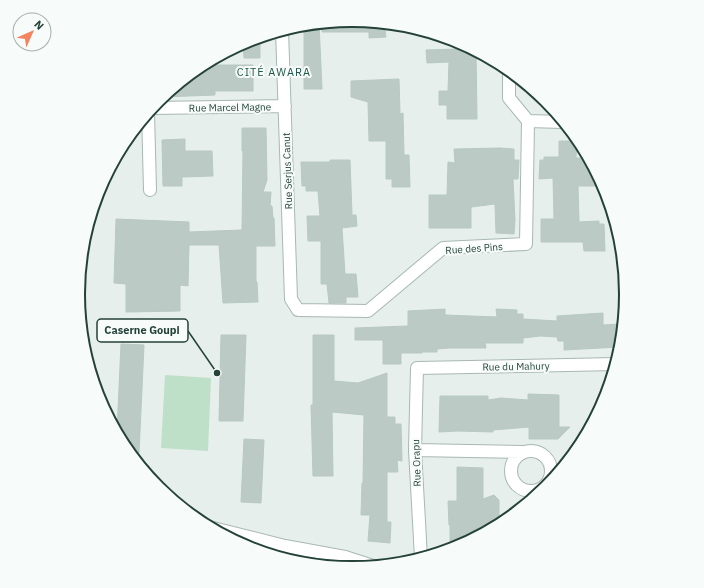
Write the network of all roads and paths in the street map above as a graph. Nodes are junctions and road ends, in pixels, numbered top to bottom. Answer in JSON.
{"nodes":[{"id":1,"x":282,"y":36,"type":"edge"},
{"id":2,"x":509,"y":78,"type":"edge"},
{"id":3,"x":285,"y":106,"type":"junction"},
{"id":4,"x":160,"y":108,"type":"edge"},
{"id":5,"x":148,"y":121,"type":"edge"},
{"id":6,"x":528,"y":121,"type":"junction"},
{"id":7,"x":556,"y":122,"type":"edge"},
{"id":8,"x":150,"y":190,"type":"dead end"},
{"id":9,"x":298,"y":310,"type":"joint"},
{"id":10,"x":610,"y":364,"type":"edge"},
{"id":11,"x":417,"y":368,"type":"joint"},
{"id":12,"x":414,"y":450,"type":"junction"},
{"id":13,"x":523,"y":452,"type":"dead end"},
{"id":14,"x":235,"y":534,"type":"edge"},
{"id":15,"x":421,"y":552,"type":"edge"},
{"id":16,"x":337,"y":560,"type":"edge"}],
"edges":[{"from":1,"to":3,"type":"street","name":"Rue Serjus Canut"},
{"from":2,"to":6,"type":"street"},
{"from":3,"to":4,"type":"street","name":"Rue Marcel Magne"},
{"from":3,"to":9,"type":"street","name":"Rue Serjus Canut"},
{"from":5,"to":8,"type":"street"},
{"from":6,"to":7,"type":"street"},
{"from":6,"to":9,"type":"street","name":"Rue des Pins"},
{"from":10,"to":11,"type":"street","name":"Rue du Mahury"},
{"from":11,"to":12,"type":"street","name":"Rue Orapu"},
{"from":12,"to":13,"type":"street"},
{"from":12,"to":15,"type":"street","name":"Rue Orapu"},
{"from":14,"to":16,"type":"street"}]}
